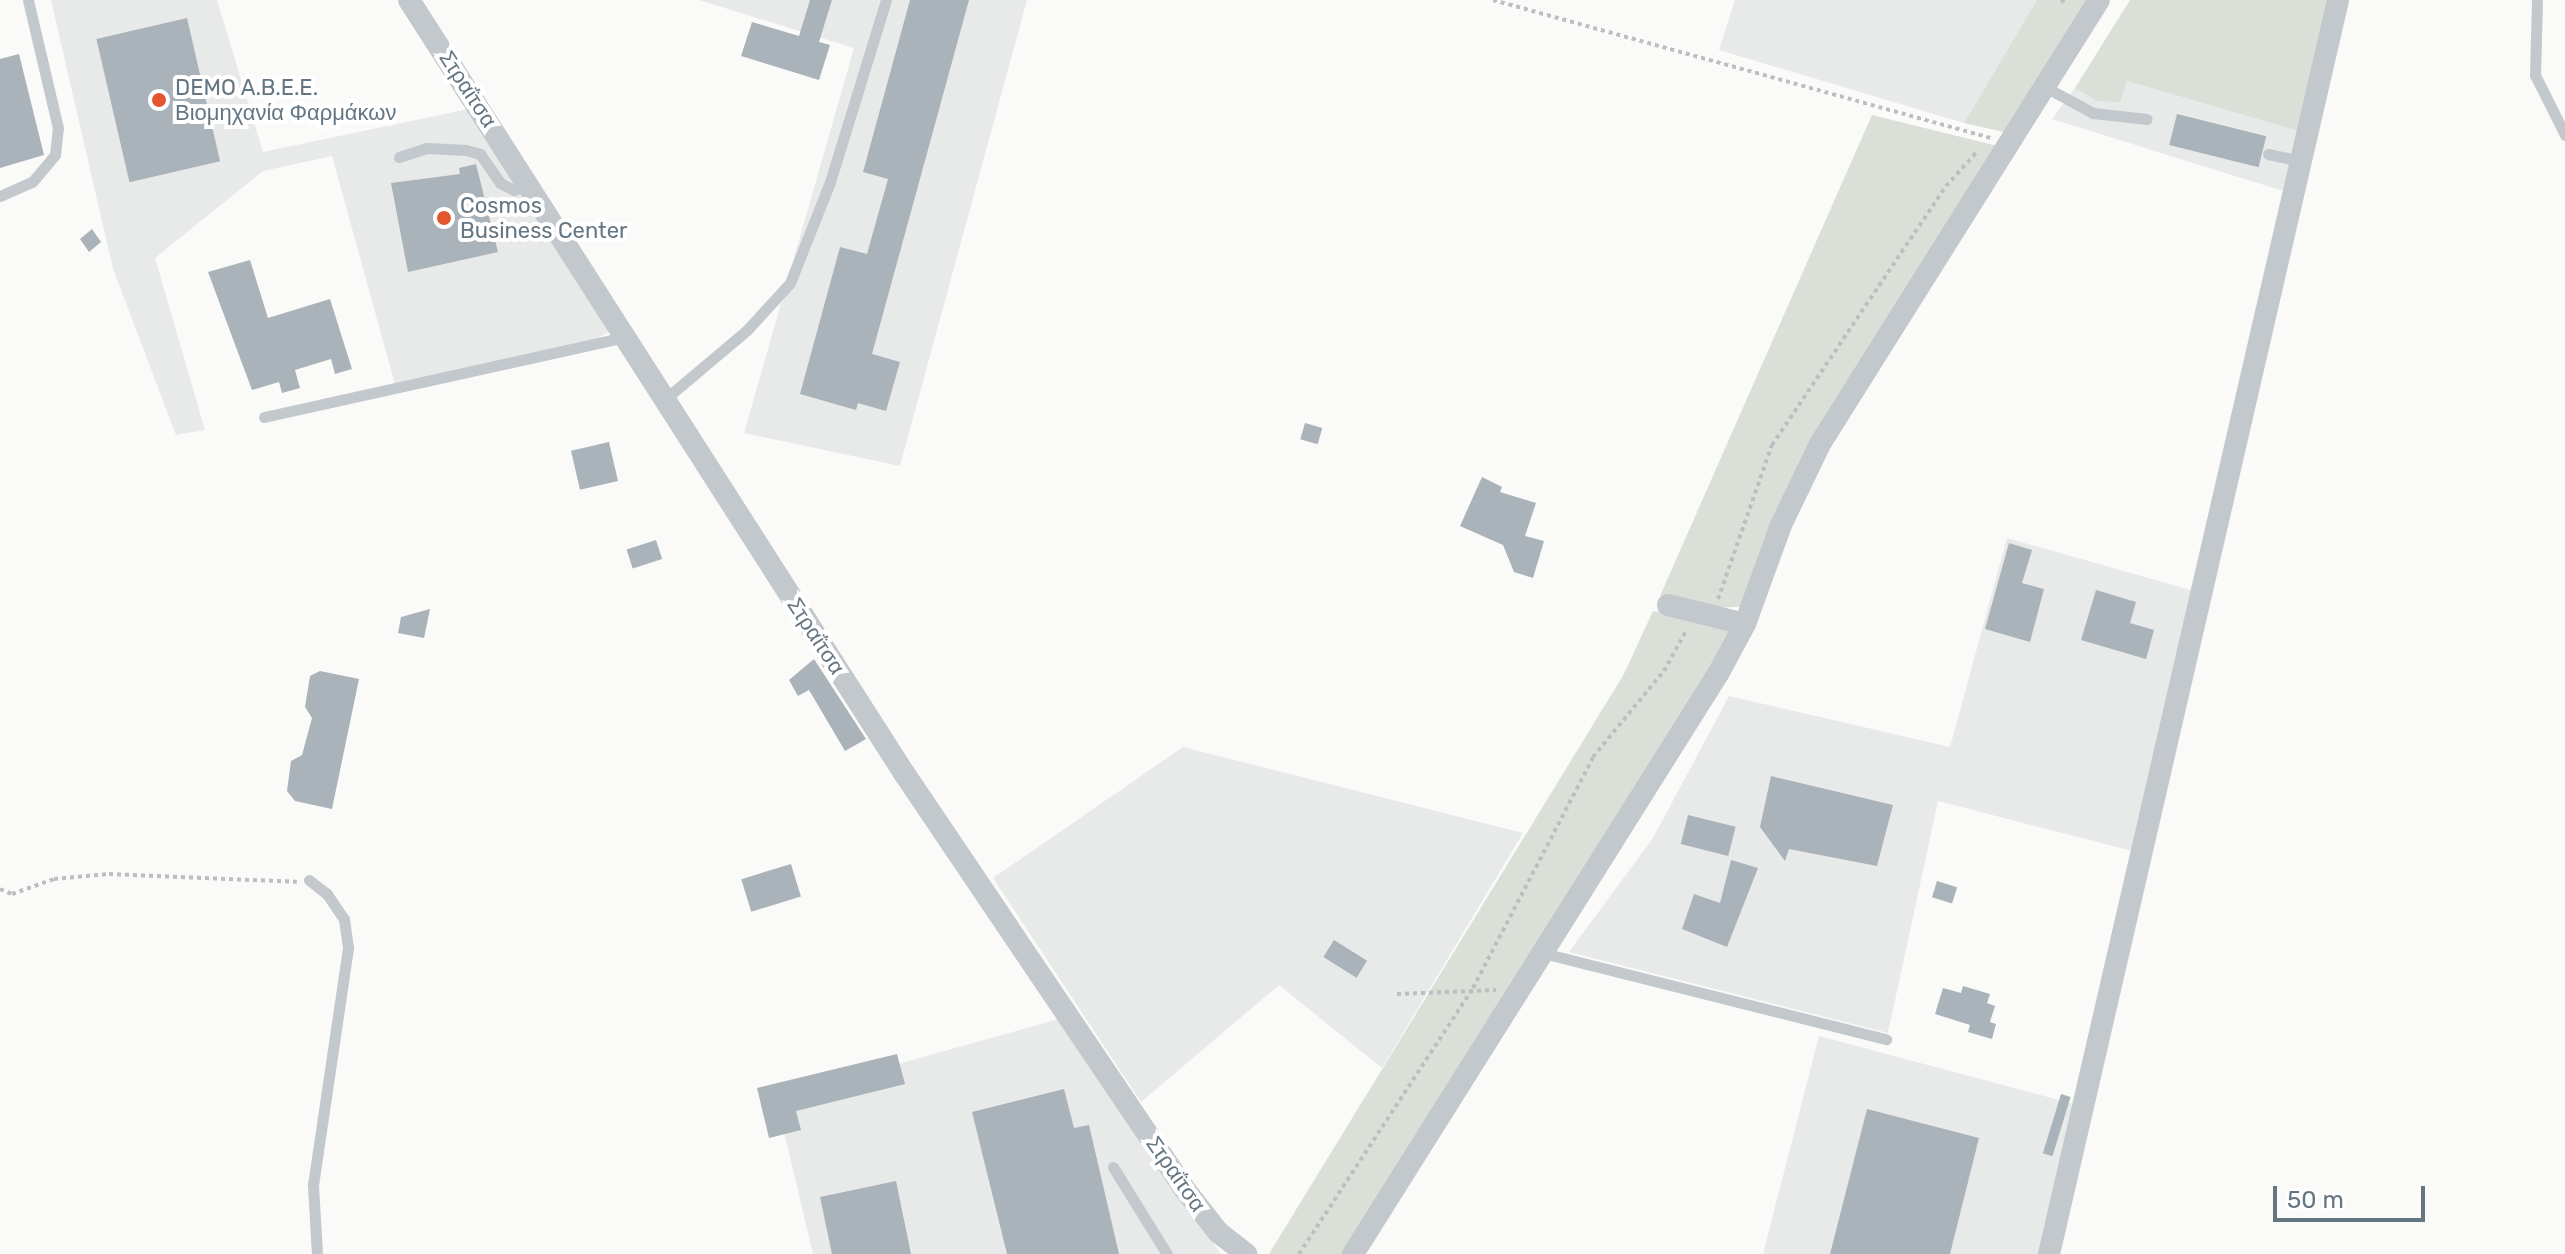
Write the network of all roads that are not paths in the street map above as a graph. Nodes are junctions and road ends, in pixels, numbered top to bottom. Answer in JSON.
{"nodes":[{"id":1,"x":28,"y":0,"type":"edge"},
{"id":2,"x":409,"y":0,"type":"edge"},
{"id":3,"x":886,"y":0,"type":"edge"},
{"id":4,"x":2099,"y":0,"type":"edge"},
{"id":5,"x":2338,"y":0,"type":"edge"},
{"id":6,"x":2537,"y":0,"type":"edge"},
{"id":7,"x":2045,"y":87,"type":"junction"},
{"id":8,"x":2147,"y":119,"type":"dead end"},
{"id":9,"x":2565,"y":135,"type":"edge"},
{"id":10,"x":2268,"y":154,"type":"dead end"},
{"id":11,"x":399,"y":157,"type":"dead end"},
{"id":12,"x":2300,"y":161,"type":"junction"},
{"id":13,"x":528,"y":184,"type":"junction"},
{"id":14,"x":0,"y":196,"type":"edge"},
{"id":15,"x":621,"y":338,"type":"junction"},
{"id":16,"x":664,"y":400,"type":"junction"},
{"id":17,"x":264,"y":417,"type":"dead end"},
{"id":18,"x":1668,"y":605,"type":"dead end"},
{"id":19,"x":1745,"y":624,"type":"junction"},
{"id":20,"x":309,"y":880,"type":"road end"},
{"id":21,"x":1539,"y":952,"type":"junction"},
{"id":22,"x":1886,"y":1039,"type":"dead end"},
{"id":23,"x":1113,"y":1167,"type":"dead end"},
{"id":24,"x":1218,"y":1232,"type":"junction"},
{"id":25,"x":317,"y":1254,"type":"edge"},
{"id":26,"x":1167,"y":1254,"type":"edge"},
{"id":27,"x":1232,"y":1254,"type":"edge"},
{"id":28,"x":1246,"y":1254,"type":"edge"},
{"id":29,"x":1353,"y":1254,"type":"edge"},
{"id":30,"x":2049,"y":1254,"type":"edge"}],
"edges":[{"from":1,"to":14,"type":"lane"},
{"from":2,"to":13,"type":"street","name":"Στραΐτσα"},
{"from":3,"to":16,"type":"lane"},
{"from":4,"to":7,"type":"street"},
{"from":5,"to":12,"type":"street"},
{"from":6,"to":9,"type":"lane"},
{"from":7,"to":8,"type":"lane"},
{"from":7,"to":19,"type":"street"},
{"from":10,"to":12,"type":"lane"},
{"from":11,"to":13,"type":"lane"},
{"from":12,"to":30,"type":"street"},
{"from":13,"to":15,"type":"street","name":"Στραΐτσα"},
{"from":15,"to":16,"type":"street","name":"Στραΐτσα"},
{"from":15,"to":17,"type":"lane"},
{"from":16,"to":24,"type":"street","name":"Στραΐτσα"},
{"from":18,"to":19,"type":"street"},
{"from":19,"to":21,"type":"street"},
{"from":20,"to":25,"type":"lane"},
{"from":21,"to":22,"type":"lane"},
{"from":21,"to":29,"type":"street"},
{"from":23,"to":26,"type":"lane"},
{"from":24,"to":27,"type":"lane"},
{"from":24,"to":28,"type":"street","name":"Στραΐτσα"}]}
